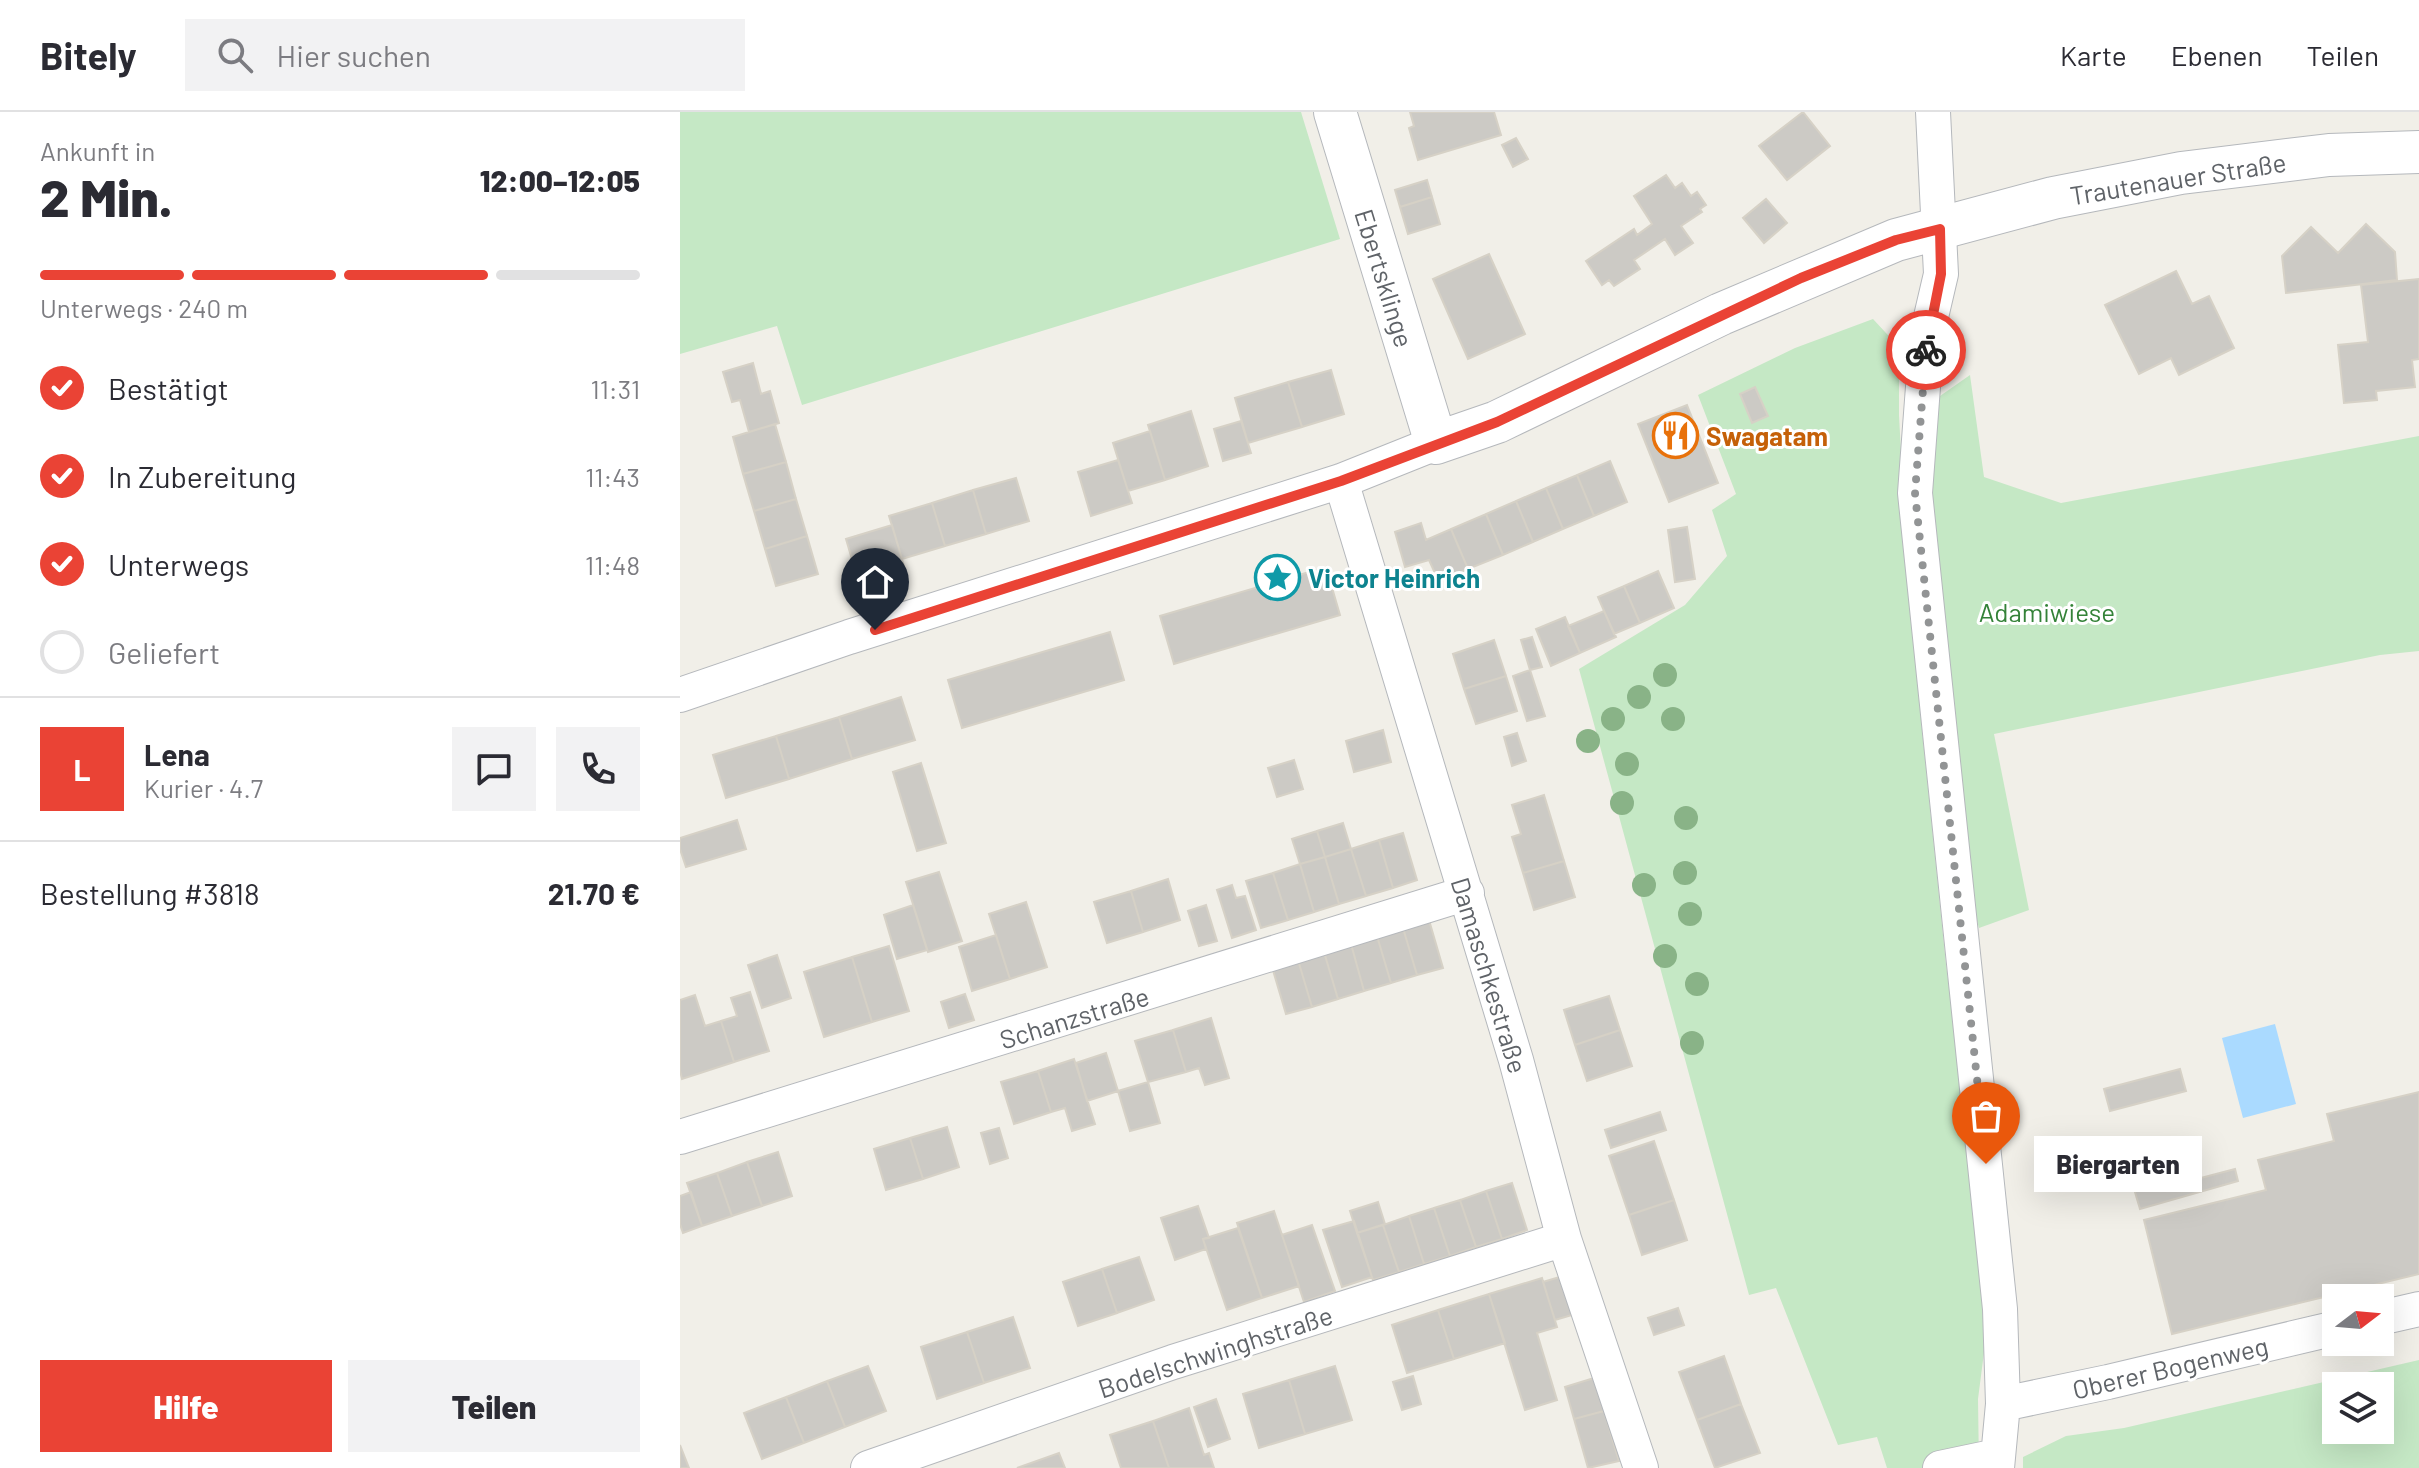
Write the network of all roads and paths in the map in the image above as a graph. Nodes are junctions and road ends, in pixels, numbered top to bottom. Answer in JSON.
{"nodes":[{"id":1,"x":1335,"y":112,"type":"edge"},
{"id":2,"x":1933,"y":112,"type":"edge"},
{"id":3,"x":2419,"y":152,"type":"edge"},
{"id":4,"x":1940,"y":229,"type":"junction"},
{"id":5,"x":1436,"y":443,"type":"junction"},
{"id":6,"x":1341,"y":481,"type":"junction"},
{"id":7,"x":680,"y":695,"type":"edge"},
{"id":8,"x":1467,"y":893,"type":"junction"},
{"id":9,"x":680,"y":1137,"type":"edge"},
{"id":10,"x":1564,"y":1239,"type":"junction"},
{"id":11,"x":2419,"y":1309,"type":"edge"},
{"id":12,"x":2394,"y":1315,"type":"edge"},
{"id":13,"x":2322,"y":1331,"type":"edge"},
{"id":14,"x":2003,"y":1404,"type":"junction"},
{"id":15,"x":1997,"y":1462,"type":"edge"},
{"id":16,"x":868,"y":1468,"type":"edge"},
{"id":17,"x":1641,"y":1468,"type":"edge"},
{"id":18,"x":1940,"y":1468,"type":"edge"}],
"edges":[{"from":1,"to":5,"type":"street","name":"Ebertsklinge"},
{"from":2,"to":4,"type":"street"},
{"from":3,"to":4,"type":"street","name":"Trautenauer Straße"},
{"from":4,"to":5,"type":"street","name":"Trautenauer Straße"},
{"from":4,"to":14,"type":"street"},
{"from":5,"to":6,"type":"street"},
{"from":6,"to":7,"type":"street"},
{"from":6,"to":8,"type":"street","name":"Damaschkestraße"},
{"from":8,"to":9,"type":"street","name":"Schanzstraße"},
{"from":8,"to":10,"type":"street","name":"Damaschkestraße"},
{"from":10,"to":16,"type":"street","name":"Bodelschwinghstraße"},
{"from":10,"to":17,"type":"street","name":"Damaschkestraße"},
{"from":11,"to":12,"type":"street"},
{"from":13,"to":14,"type":"street","name":"Oberer Bogenweg"},
{"from":14,"to":15,"type":"street"},
{"from":15,"to":18,"type":"street"}]}
